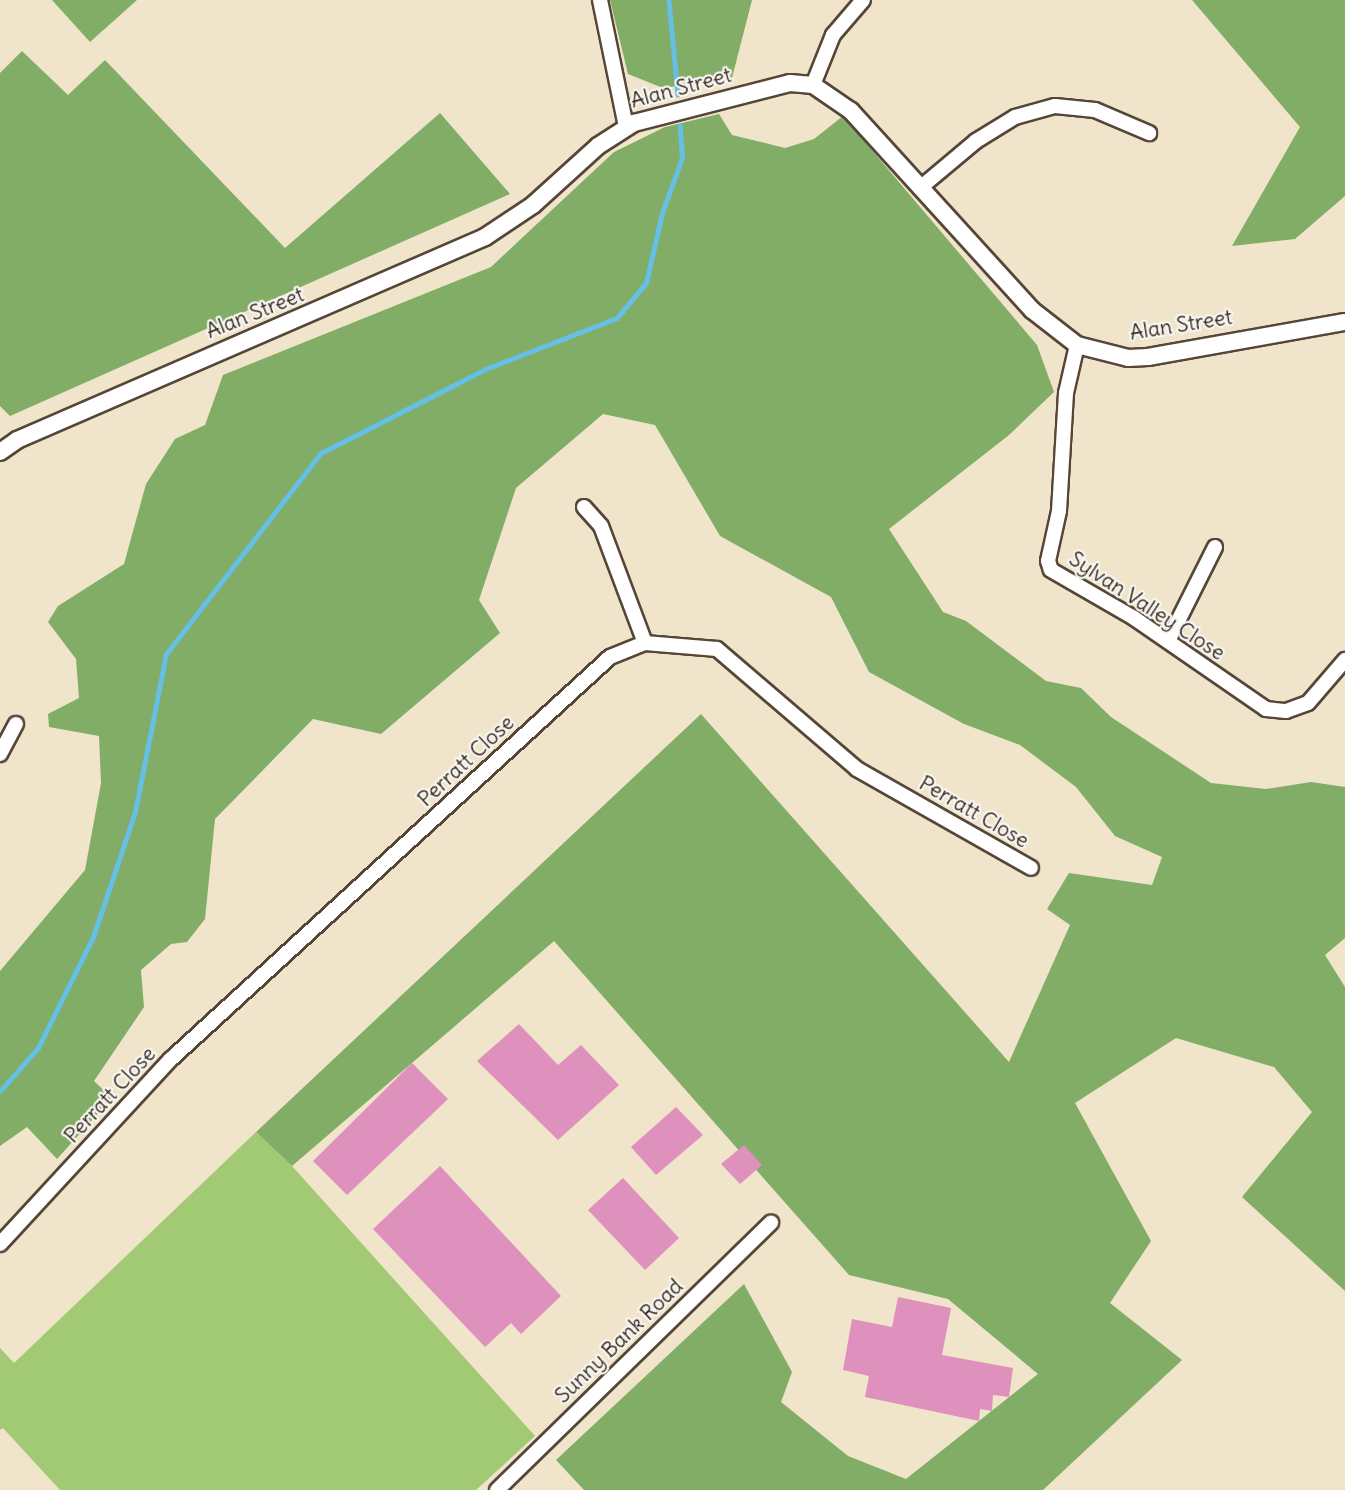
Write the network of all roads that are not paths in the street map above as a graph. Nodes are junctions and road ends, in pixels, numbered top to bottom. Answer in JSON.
{"nodes":[{"id":1,"x":600,"y":0,"type":"edge"},
{"id":2,"x":863,"y":0,"type":"edge"},
{"id":3,"x":813,"y":85,"type":"junction"},
{"id":4,"x":626,"y":127,"type":"junction"},
{"id":5,"x":1149,"y":134,"type":"dead end"},
{"id":6,"x":920,"y":188,"type":"junction"},
{"id":7,"x":1345,"y":322,"type":"edge"},
{"id":8,"x":1077,"y":345,"type":"junction"},
{"id":9,"x":0,"y":452,"type":"edge"},
{"id":10,"x":584,"y":507,"type":"dead end"},
{"id":11,"x":1215,"y":546,"type":"dead end"},
{"id":12,"x":1168,"y":641,"type":"junction"},
{"id":13,"x":645,"y":643,"type":"junction"},
{"id":14,"x":1345,"y":660,"type":"edge"},
{"id":15,"x":16,"y":724,"type":"dead end"},
{"id":16,"x":0,"y":754,"type":"edge"},
{"id":17,"x":1031,"y":868,"type":"dead end"},
{"id":18,"x":771,"y":1223,"type":"dead end"},
{"id":19,"x":0,"y":1244,"type":"edge"},
{"id":20,"x":496,"y":1490,"type":"edge"}],
"edges":[{"from":1,"to":4,"type":"street"},
{"from":2,"to":3,"type":"street"},
{"from":3,"to":4,"type":"street","name":"Alan Street"},
{"from":3,"to":6,"type":"street","name":"Alan Street"},
{"from":4,"to":9,"type":"street","name":"Alan Street"},
{"from":5,"to":6,"type":"street"},
{"from":6,"to":8,"type":"street","name":"Alan Street"},
{"from":7,"to":8,"type":"street","name":"Alan Street"},
{"from":8,"to":12,"type":"street","name":"Sylvan Valley Close"},
{"from":10,"to":13,"type":"street"},
{"from":11,"to":12,"type":"street"},
{"from":12,"to":14,"type":"street","name":"Sylvan Valley Close"},
{"from":13,"to":17,"type":"street","name":"Perratt Close"},
{"from":13,"to":19,"type":"street","name":"Perratt Close"},
{"from":15,"to":16,"type":"street"},
{"from":18,"to":20,"type":"street","name":"Sunny Bank Road"}]}
